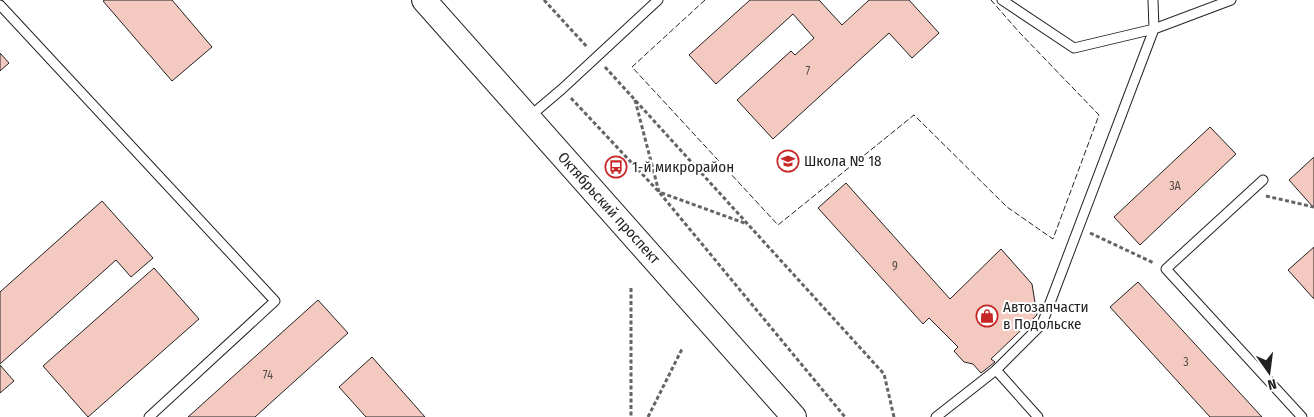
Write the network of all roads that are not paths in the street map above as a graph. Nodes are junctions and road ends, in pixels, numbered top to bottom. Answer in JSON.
{"nodes":[{"id":1,"x":424,"y":0,"type":"edge"},
{"id":2,"x":658,"y":0,"type":"edge"},
{"id":3,"x":1002,"y":0,"type":"edge"},
{"id":4,"x":1153,"y":0,"type":"edge"},
{"id":5,"x":1231,"y":0,"type":"edge"},
{"id":6,"x":0,"y":5,"type":"edge"},
{"id":7,"x":1154,"y":29,"type":"junction"},
{"id":8,"x":528,"y":117,"type":"junction"},
{"id":9,"x":1263,"y":180,"type":"dead end"},
{"id":10,"x":996,"y":370,"type":"junction"},
{"id":11,"x":149,"y":417,"type":"edge"},
{"id":12,"x":794,"y":417,"type":"edge"},
{"id":13,"x":936,"y":417,"type":"edge"},
{"id":14,"x":1038,"y":417,"type":"edge"},
{"id":15,"x":1302,"y":417,"type":"edge"}],
"edges":[{"from":1,"to":8,"type":"main road","name":"Октябрьский проспект"},
{"from":2,"to":8,"type":"lane"},
{"from":3,"to":7,"type":"lane"},
{"from":4,"to":7,"type":"lane"},
{"from":5,"to":7,"type":"lane"},
{"from":6,"to":11,"type":"lane"},
{"from":7,"to":10,"type":"lane"},
{"from":8,"to":12,"type":"main road","name":"Октябрьский проспект"},
{"from":9,"to":15,"type":"lane"},
{"from":10,"to":13,"type":"lane"},
{"from":10,"to":14,"type":"lane"}]}
